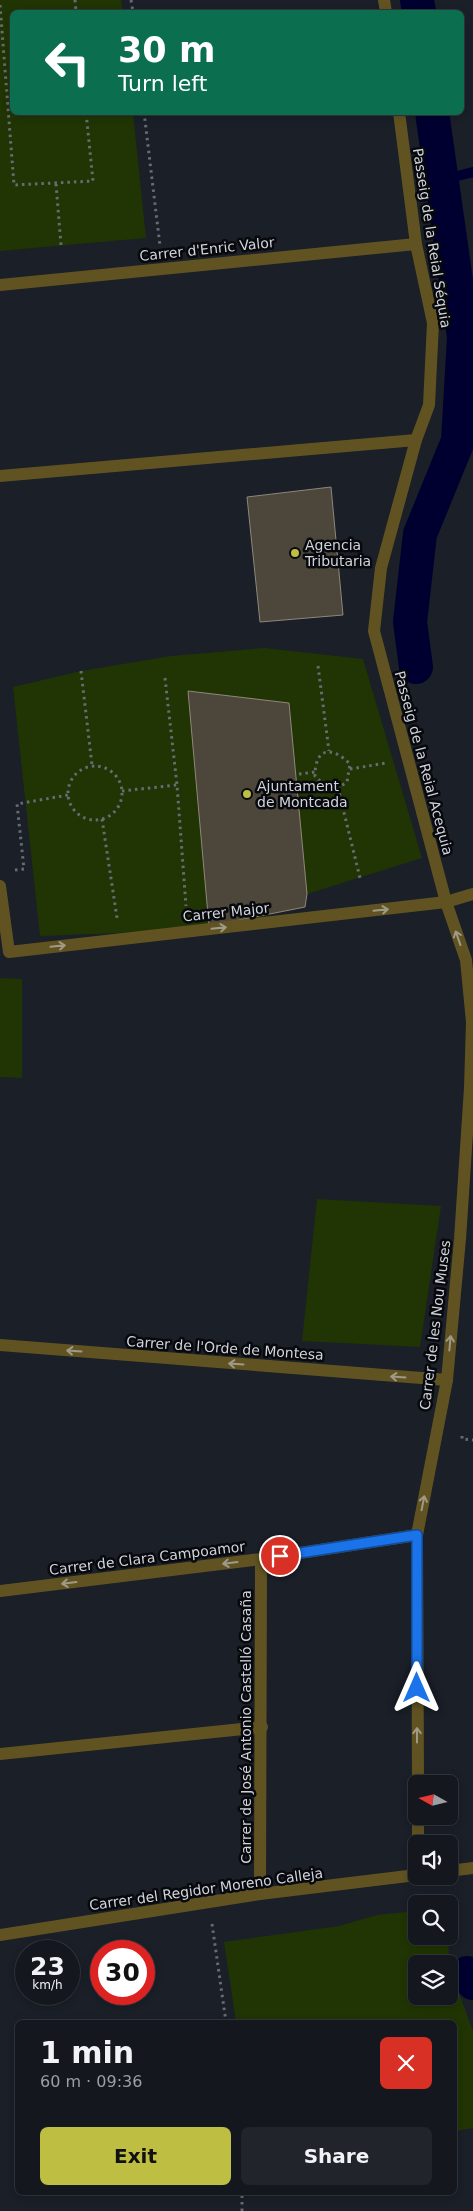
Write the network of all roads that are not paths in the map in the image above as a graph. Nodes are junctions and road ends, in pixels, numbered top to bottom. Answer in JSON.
{"nodes":[{"id":1,"x":399,"y":115,"type":"edge"},
{"id":2,"x":416,"y":244,"type":"junction"},
{"id":3,"x":0,"y":284,"type":"edge"},
{"id":4,"x":416,"y":440,"type":"junction"},
{"id":5,"x":0,"y":476,"type":"edge"},
{"id":6,"x":374,"y":631,"type":"joint"},
{"id":7,"x":0,"y":886,"type":"edge"},
{"id":8,"x":473,"y":894,"type":"edge"},
{"id":9,"x":446,"y":902,"type":"junction"},
{"id":10,"x":2,"y":921,"type":"edge"},
{"id":11,"x":0,"y":1346,"type":"edge"},
{"id":12,"x":447,"y":1380,"type":"junction"},
{"id":13,"x":417,"y":1535,"type":"junction"},
{"id":14,"x":261,"y":1559,"type":"junction"},
{"id":15,"x":0,"y":1591,"type":"edge"},
{"id":16,"x":262,"y":1727,"type":"junction"},
{"id":17,"x":0,"y":1754,"type":"edge"},
{"id":18,"x":418,"y":1775,"type":"edge"},
{"id":19,"x":473,"y":1868,"type":"edge"},
{"id":20,"x":458,"y":1870,"type":"edge"},
{"id":21,"x":408,"y":1876,"type":"edge"},
{"id":22,"x":260,"y":1894,"type":"junction"},
{"id":23,"x":0,"y":1935,"type":"edge"}],
"edges":[{"from":1,"to":2,"type":"street","name":"Passeig de la Reial Séquia"},
{"from":2,"to":3,"type":"street","name":"Carrer d'Enric Valor"},
{"from":2,"to":4,"type":"street","name":"Passeig de la Reial Séquia"},
{"from":4,"to":5,"type":"street"},
{"from":4,"to":6,"type":"street","name":"Passeig de la Reial Séquia"},
{"from":6,"to":9,"type":"street","name":"Passeig de la Reial Acequia"},
{"from":7,"to":10,"type":"street"},
{"from":8,"to":9,"type":"street","name":"Carrer Major"},
{"from":10,"to":9,"type":"street","name":"Carrer Major","one_way":true},
{"from":12,"to":9,"type":"street","name":"Carrer de les Nou Muses","one_way":true},
{"from":12,"to":11,"type":"street","name":"Carrer de l'Orde de Montesa","one_way":true},
{"from":13,"to":12,"type":"street","name":"Carrer de les Nou Muses","one_way":true},
{"from":13,"to":14,"type":"street","name":"Carrer de Clara Campoamor"},
{"from":18,"to":13,"type":"street","name":"Carrer de les Nou Muses","one_way":true},
{"from":14,"to":15,"type":"street","name":"Carrer de Clara Campoamor","one_way":true},
{"from":14,"to":16,"type":"street","name":"Carrer de José Antonio Castelló Casaña"},
{"from":16,"to":17,"type":"street"},
{"from":16,"to":22,"type":"street","name":"Carrer de José Antonio Castelló Casaña"},
{"from":19,"to":20,"type":"street"},
{"from":21,"to":22,"type":"street","name":"Carrer del Regidor Moreno Calleja"},
{"from":22,"to":23,"type":"street","name":"Carrer del Regidor Moreno Calleja"}]}
